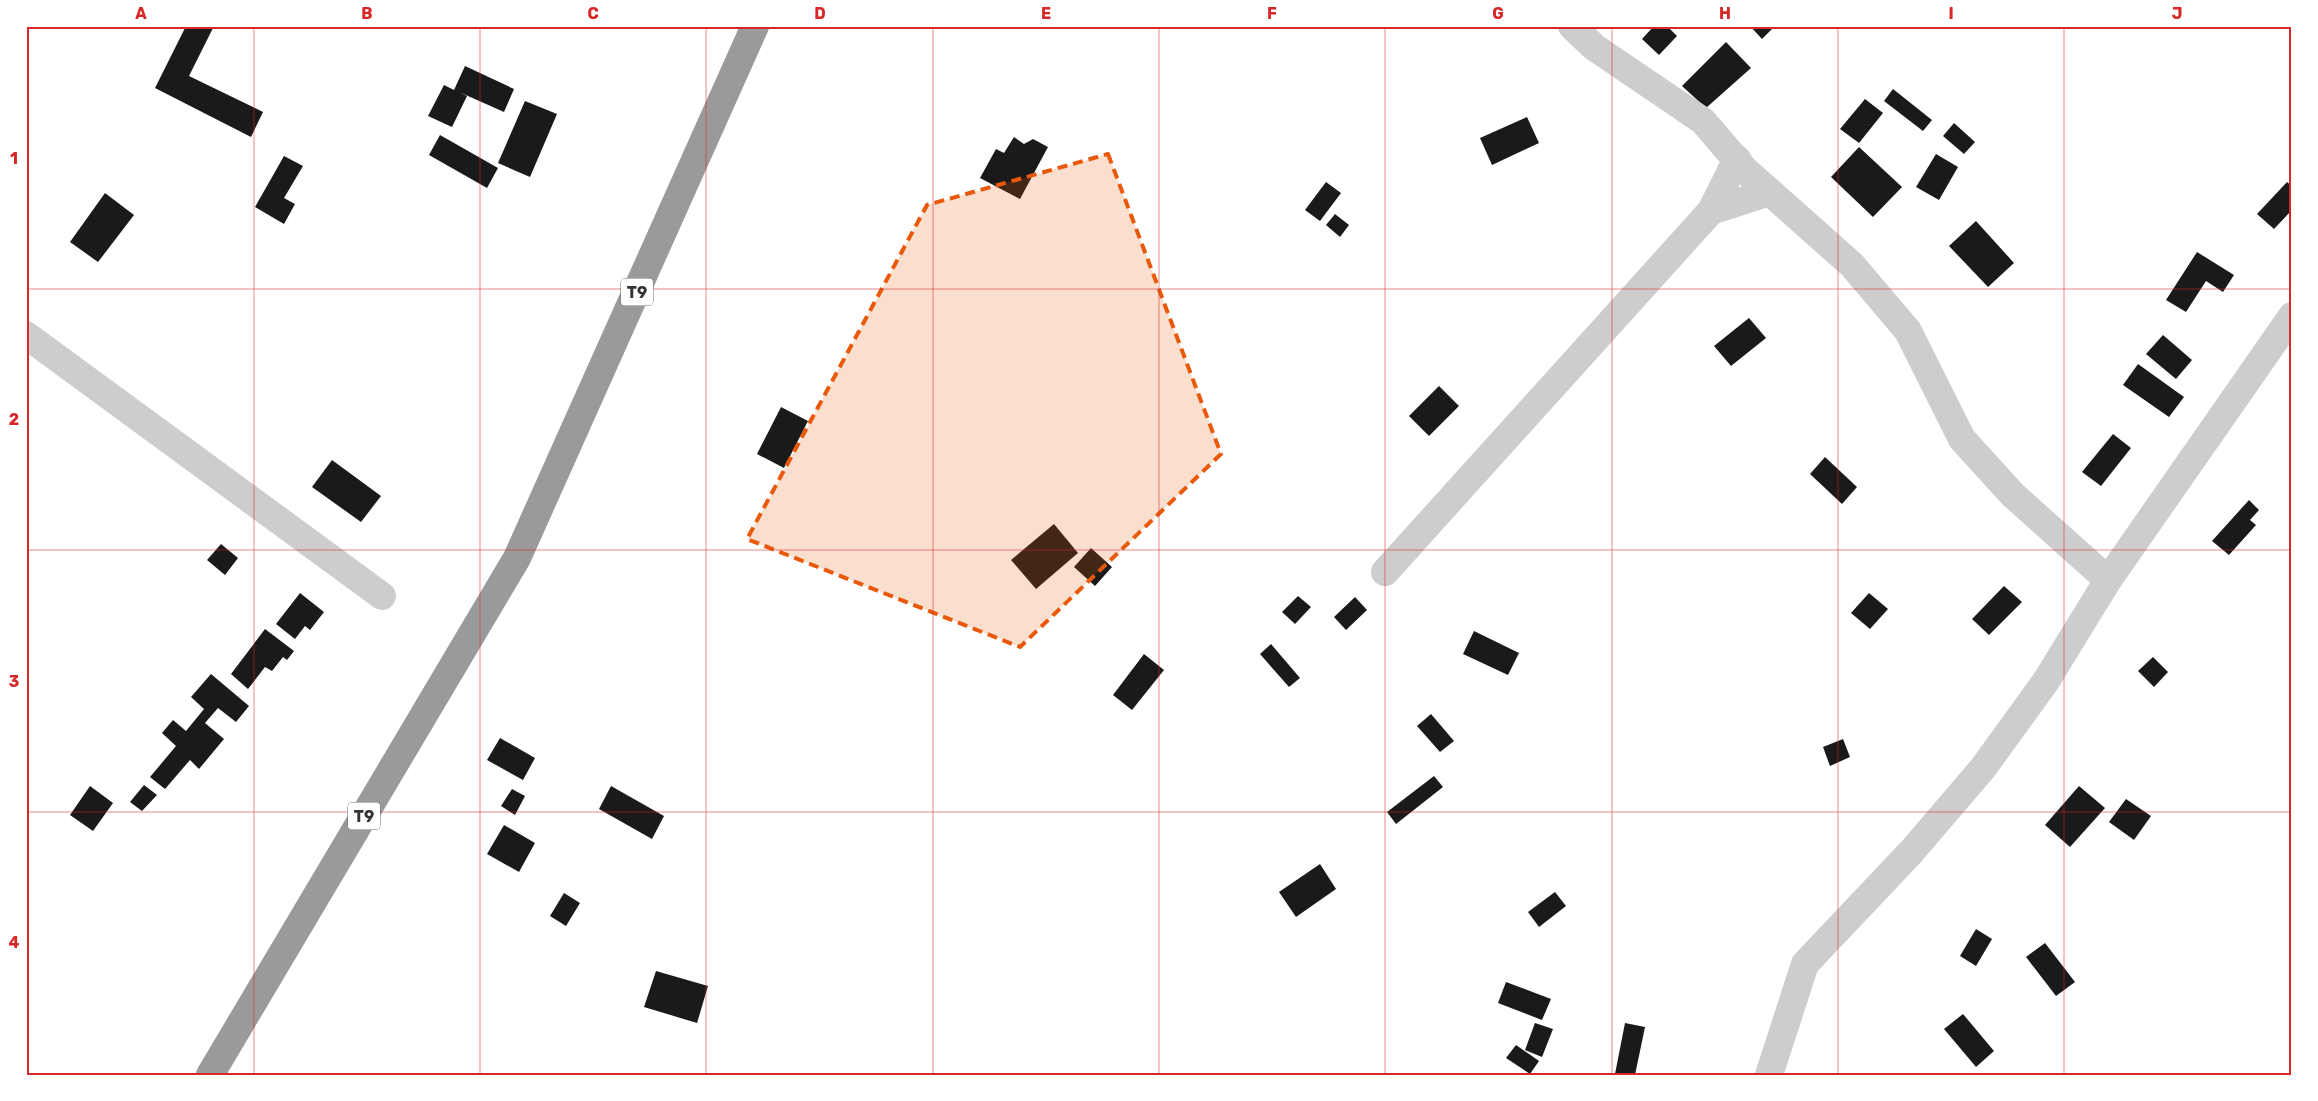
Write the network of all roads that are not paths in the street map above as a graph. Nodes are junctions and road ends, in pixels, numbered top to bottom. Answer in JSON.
{"nodes":[{"id":1,"x":755,"y":26,"type":"edge"},
{"id":2,"x":1572,"y":26,"type":"edge"},
{"id":3,"x":1737,"y":159,"type":"junction"},
{"id":4,"x":1770,"y":192,"type":"junction"},
{"id":5,"x":1711,"y":211,"type":"junction"},
{"id":6,"x":2292,"y":316,"type":"edge"},
{"id":7,"x":26,"y":335,"type":"edge"},
{"id":8,"x":1384,"y":572,"type":"dead end"},
{"id":9,"x":2108,"y":580,"type":"junction"},
{"id":10,"x":382,"y":596,"type":"dead end"},
{"id":11,"x":210,"y":1075,"type":"edge"},
{"id":12,"x":1769,"y":1075,"type":"edge"}],
"edges":[{"from":1,"to":11,"type":"highway","number":"T9"},
{"from":2,"to":3,"type":"street"},
{"from":3,"to":4,"type":"street"},
{"from":3,"to":5,"type":"street"},
{"from":4,"to":5,"type":"street"},
{"from":4,"to":9,"type":"street"},
{"from":5,"to":8,"type":"street"},
{"from":6,"to":9,"type":"street"},
{"from":7,"to":10,"type":"street"},
{"from":9,"to":12,"type":"street"}]}
